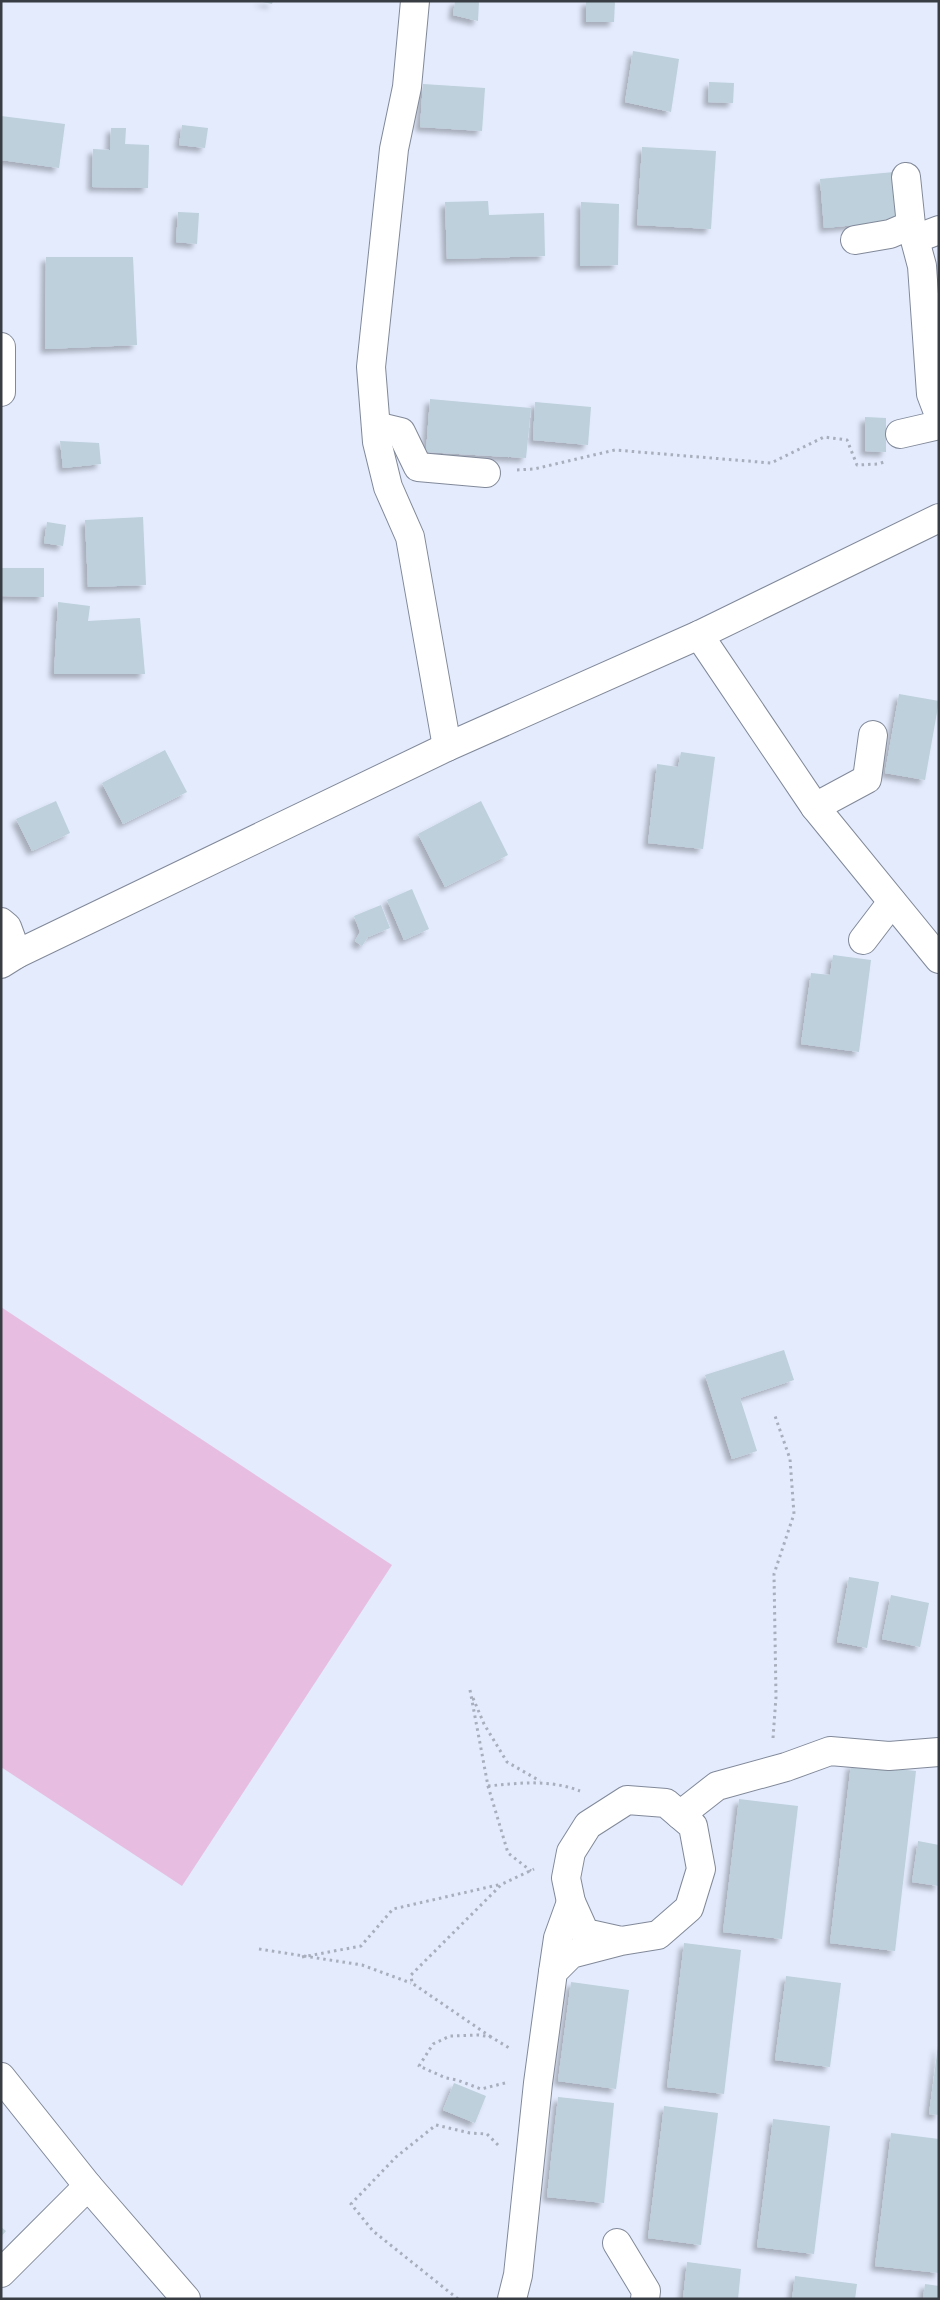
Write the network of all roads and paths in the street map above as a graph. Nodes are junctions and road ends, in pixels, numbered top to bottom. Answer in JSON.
{"nodes":[{"id":1,"x":416,"y":1,"type":"edge"},
{"id":2,"x":906,"y":177,"type":"dead end"},
{"id":3,"x":921,"y":231,"type":"edge"},
{"id":4,"x":855,"y":240,"type":"dead end"},
{"id":5,"x":1,"y":347,"type":"edge"},
{"id":6,"x":1,"y":392,"type":"edge"},
{"id":7,"x":939,"y":415,"type":"edge"},
{"id":8,"x":939,"y":425,"type":"edge"},
{"id":9,"x":376,"y":426,"type":"junction"},
{"id":10,"x":900,"y":434,"type":"dead end"},
{"id":11,"x":847,"y":440,"type":"dead end"},
{"id":12,"x":486,"y":473,"type":"joint"},
{"id":13,"x":939,"y":518,"type":"edge"},
{"id":14,"x":699,"y":635,"type":"junction"},
{"id":15,"x":873,"y":735,"type":"dead end"},
{"id":16,"x":447,"y":747,"type":"junction"},
{"id":17,"x":814,"y":807,"type":"junction"},
{"id":18,"x":892,"y":902,"type":"junction"},
{"id":19,"x":1,"y":922,"type":"edge"},
{"id":20,"x":863,"y":940,"type":"dead end"},
{"id":21,"x":9,"y":959,"type":"edge"},
{"id":22,"x":939,"y":959,"type":"edge"},
{"id":23,"x":774,"y":1413,"type":"dead end"},
{"id":24,"x":939,"y":1752,"type":"edge"},
{"id":25,"x":771,"y":1771,"type":"junction"},
{"id":26,"x":540,"y":1781,"type":"junction"},
{"id":27,"x":488,"y":1786,"type":"junction"},
{"id":28,"x":617,"y":1806,"type":"junction"},
{"id":29,"x":680,"y":1815,"type":"junction"},
{"id":30,"x":571,"y":1852,"type":"junction"},
{"id":31,"x":529,"y":1871,"type":"junction"},
{"id":32,"x":502,"y":1884,"type":"junction"},
{"id":33,"x":568,"y":1890,"type":"junction"},
{"id":34,"x":621,"y":1941,"type":"junction"},
{"id":35,"x":259,"y":1949,"type":"dead end"},
{"id":36,"x":302,"y":1957,"type":"junction"},
{"id":37,"x":553,"y":1972,"type":"junction"},
{"id":38,"x":412,"y":1983,"type":"junction"},
{"id":39,"x":491,"y":2037,"type":"junction"},
{"id":40,"x":539,"y":2074,"type":"junction"},
{"id":41,"x":1,"y":2077,"type":"edge"},
{"id":42,"x":528,"y":2169,"type":"junction"},
{"id":43,"x":88,"y":2186,"type":"junction"},
{"id":44,"x":617,"y":2243,"type":"dead end"},
{"id":45,"x":1,"y":2273,"type":"edge"},
{"id":46,"x":186,"y":2299,"type":"edge"},
{"id":47,"x":458,"y":2299,"type":"edge"},
{"id":48,"x":512,"y":2299,"type":"edge"},
{"id":49,"x":646,"y":2299,"type":"edge"}],
"edges":[{"from":1,"to":9,"type":"street"},
{"from":2,"to":3,"type":"street"},
{"from":3,"to":4,"type":"street"},
{"from":3,"to":7,"type":"street"},
{"from":5,"to":6,"type":"street"},
{"from":8,"to":10,"type":"street"},
{"from":9,"to":12,"type":"street"},
{"from":9,"to":16,"type":"street"},
{"from":11,"to":12,"type":"path"},
{"from":13,"to":14,"type":"street"},
{"from":14,"to":16,"type":"street"},
{"from":14,"to":17,"type":"street"},
{"from":15,"to":17,"type":"street"},
{"from":16,"to":21,"type":"street"},
{"from":17,"to":18,"type":"street"},
{"from":18,"to":20,"type":"street"},
{"from":18,"to":22,"type":"street"},
{"from":19,"to":21,"type":"street"},
{"from":23,"to":25,"type":"path"},
{"from":24,"to":25,"type":"street"},
{"from":25,"to":29,"type":"street"},
{"from":26,"to":27,"type":"path"},
{"from":26,"to":27,"type":"path"},
{"from":26,"to":28,"type":"path"},
{"from":27,"to":31,"type":"path"},
{"from":28,"to":29,"type":"street"},
{"from":28,"to":30,"type":"street"},
{"from":29,"to":34,"type":"street"},
{"from":30,"to":31,"type":"path"},
{"from":30,"to":33,"type":"street"},
{"from":31,"to":32,"type":"path"},
{"from":31,"to":33,"type":"path"},
{"from":32,"to":36,"type":"path"},
{"from":32,"to":38,"type":"path"},
{"from":33,"to":34,"type":"street"},
{"from":33,"to":37,"type":"street"},
{"from":34,"to":37,"type":"street"},
{"from":35,"to":36,"type":"path"},
{"from":36,"to":38,"type":"path"},
{"from":37,"to":40,"type":"street"},
{"from":38,"to":39,"type":"path"},
{"from":39,"to":40,"type":"path"},
{"from":39,"to":40,"type":"path"},
{"from":40,"to":42,"type":"street"},
{"from":41,"to":43,"type":"street"},
{"from":42,"to":47,"type":"path"},
{"from":42,"to":48,"type":"street"},
{"from":43,"to":45,"type":"street"},
{"from":43,"to":46,"type":"street"},
{"from":44,"to":49,"type":"street"}]}
